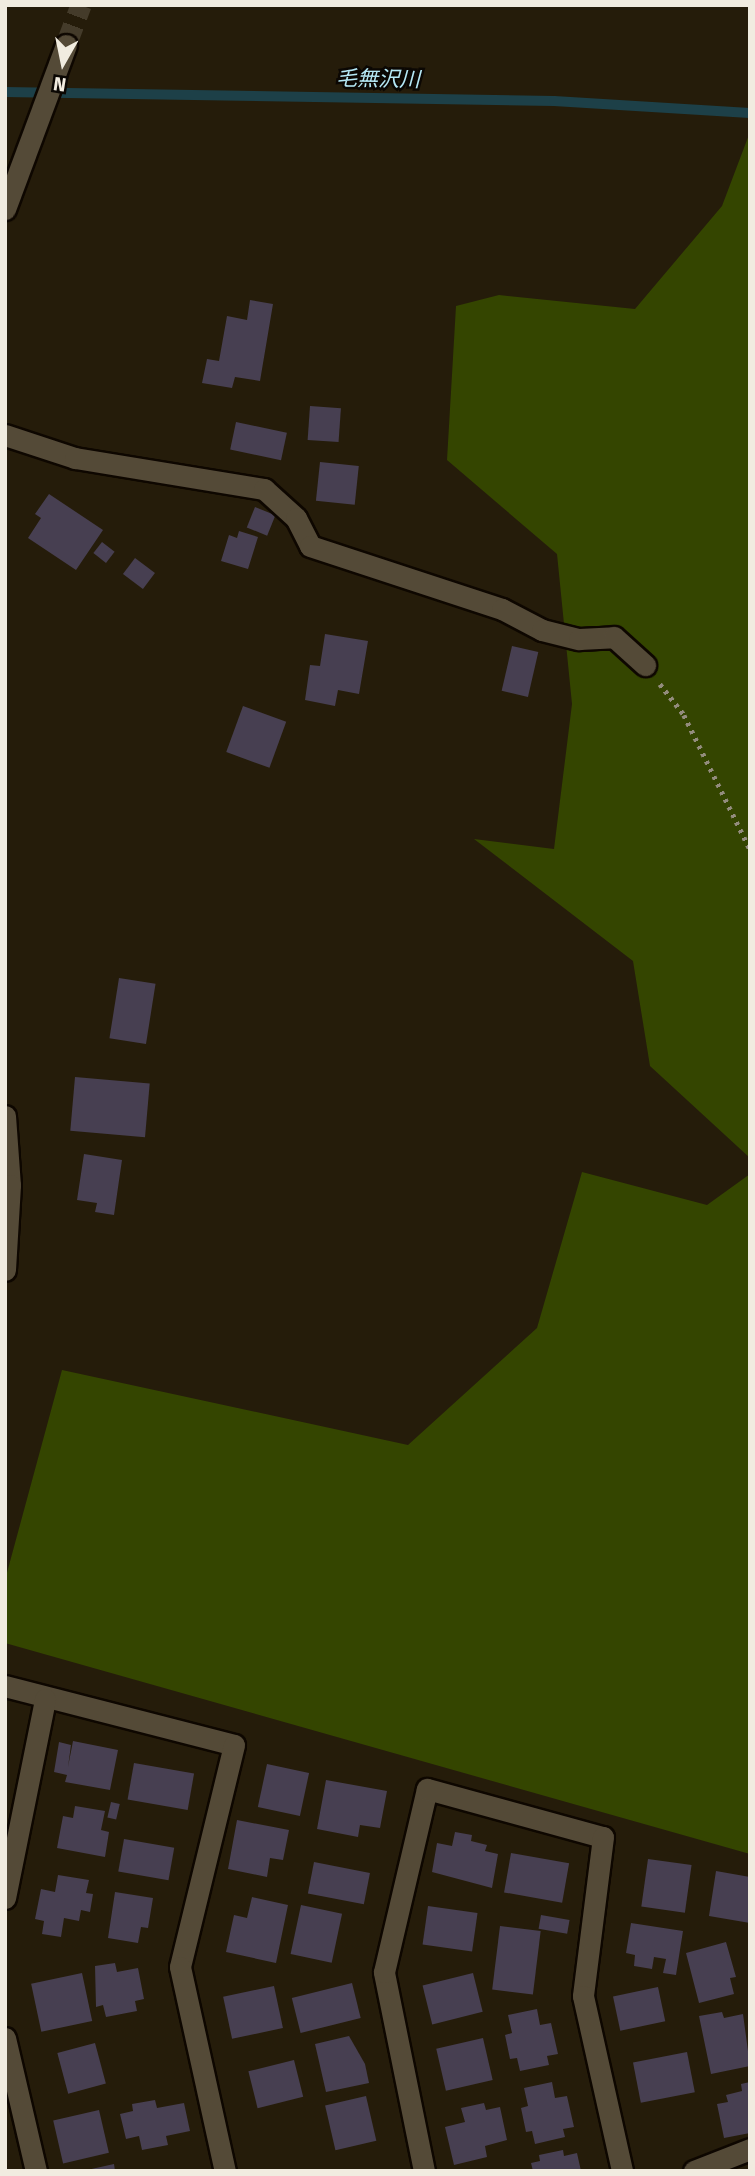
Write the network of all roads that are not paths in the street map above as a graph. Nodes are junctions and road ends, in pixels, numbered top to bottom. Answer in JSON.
{"nodes":[{"id":1,"x":66,"y":45,"type":"tunnel mouth"},
{"id":2,"x":5,"y":209,"type":"edge"},
{"id":3,"x":5,"y":435,"type":"edge"},
{"id":4,"x":645,"y":666,"type":"road end"},
{"id":5,"x":5,"y":1116,"type":"edge"},
{"id":6,"x":5,"y":1270,"type":"edge"},
{"id":7,"x":5,"y":1686,"type":"edge"},
{"id":8,"x":45,"y":1699,"type":"junction"},
{"id":9,"x":5,"y":1898,"type":"edge"},
{"id":10,"x":5,"y":2038,"type":"edge"},
{"id":11,"x":750,"y":2149,"type":"edge"},
{"id":12,"x":36,"y":2171,"type":"edge"},
{"id":13,"x":225,"y":2171,"type":"edge"},
{"id":14,"x":424,"y":2171,"type":"edge"},
{"id":15,"x":622,"y":2171,"type":"edge"},
{"id":16,"x":694,"y":2171,"type":"edge"}],
"edges":[{"from":1,"to":2,"type":"street"},
{"from":3,"to":4,"type":"street"},
{"from":5,"to":6,"type":"street"},
{"from":7,"to":8,"type":"street"},
{"from":8,"to":9,"type":"street"},
{"from":8,"to":13,"type":"street"},
{"from":10,"to":12,"type":"street"},
{"from":11,"to":16,"type":"street"},
{"from":14,"to":15,"type":"street"}]}
